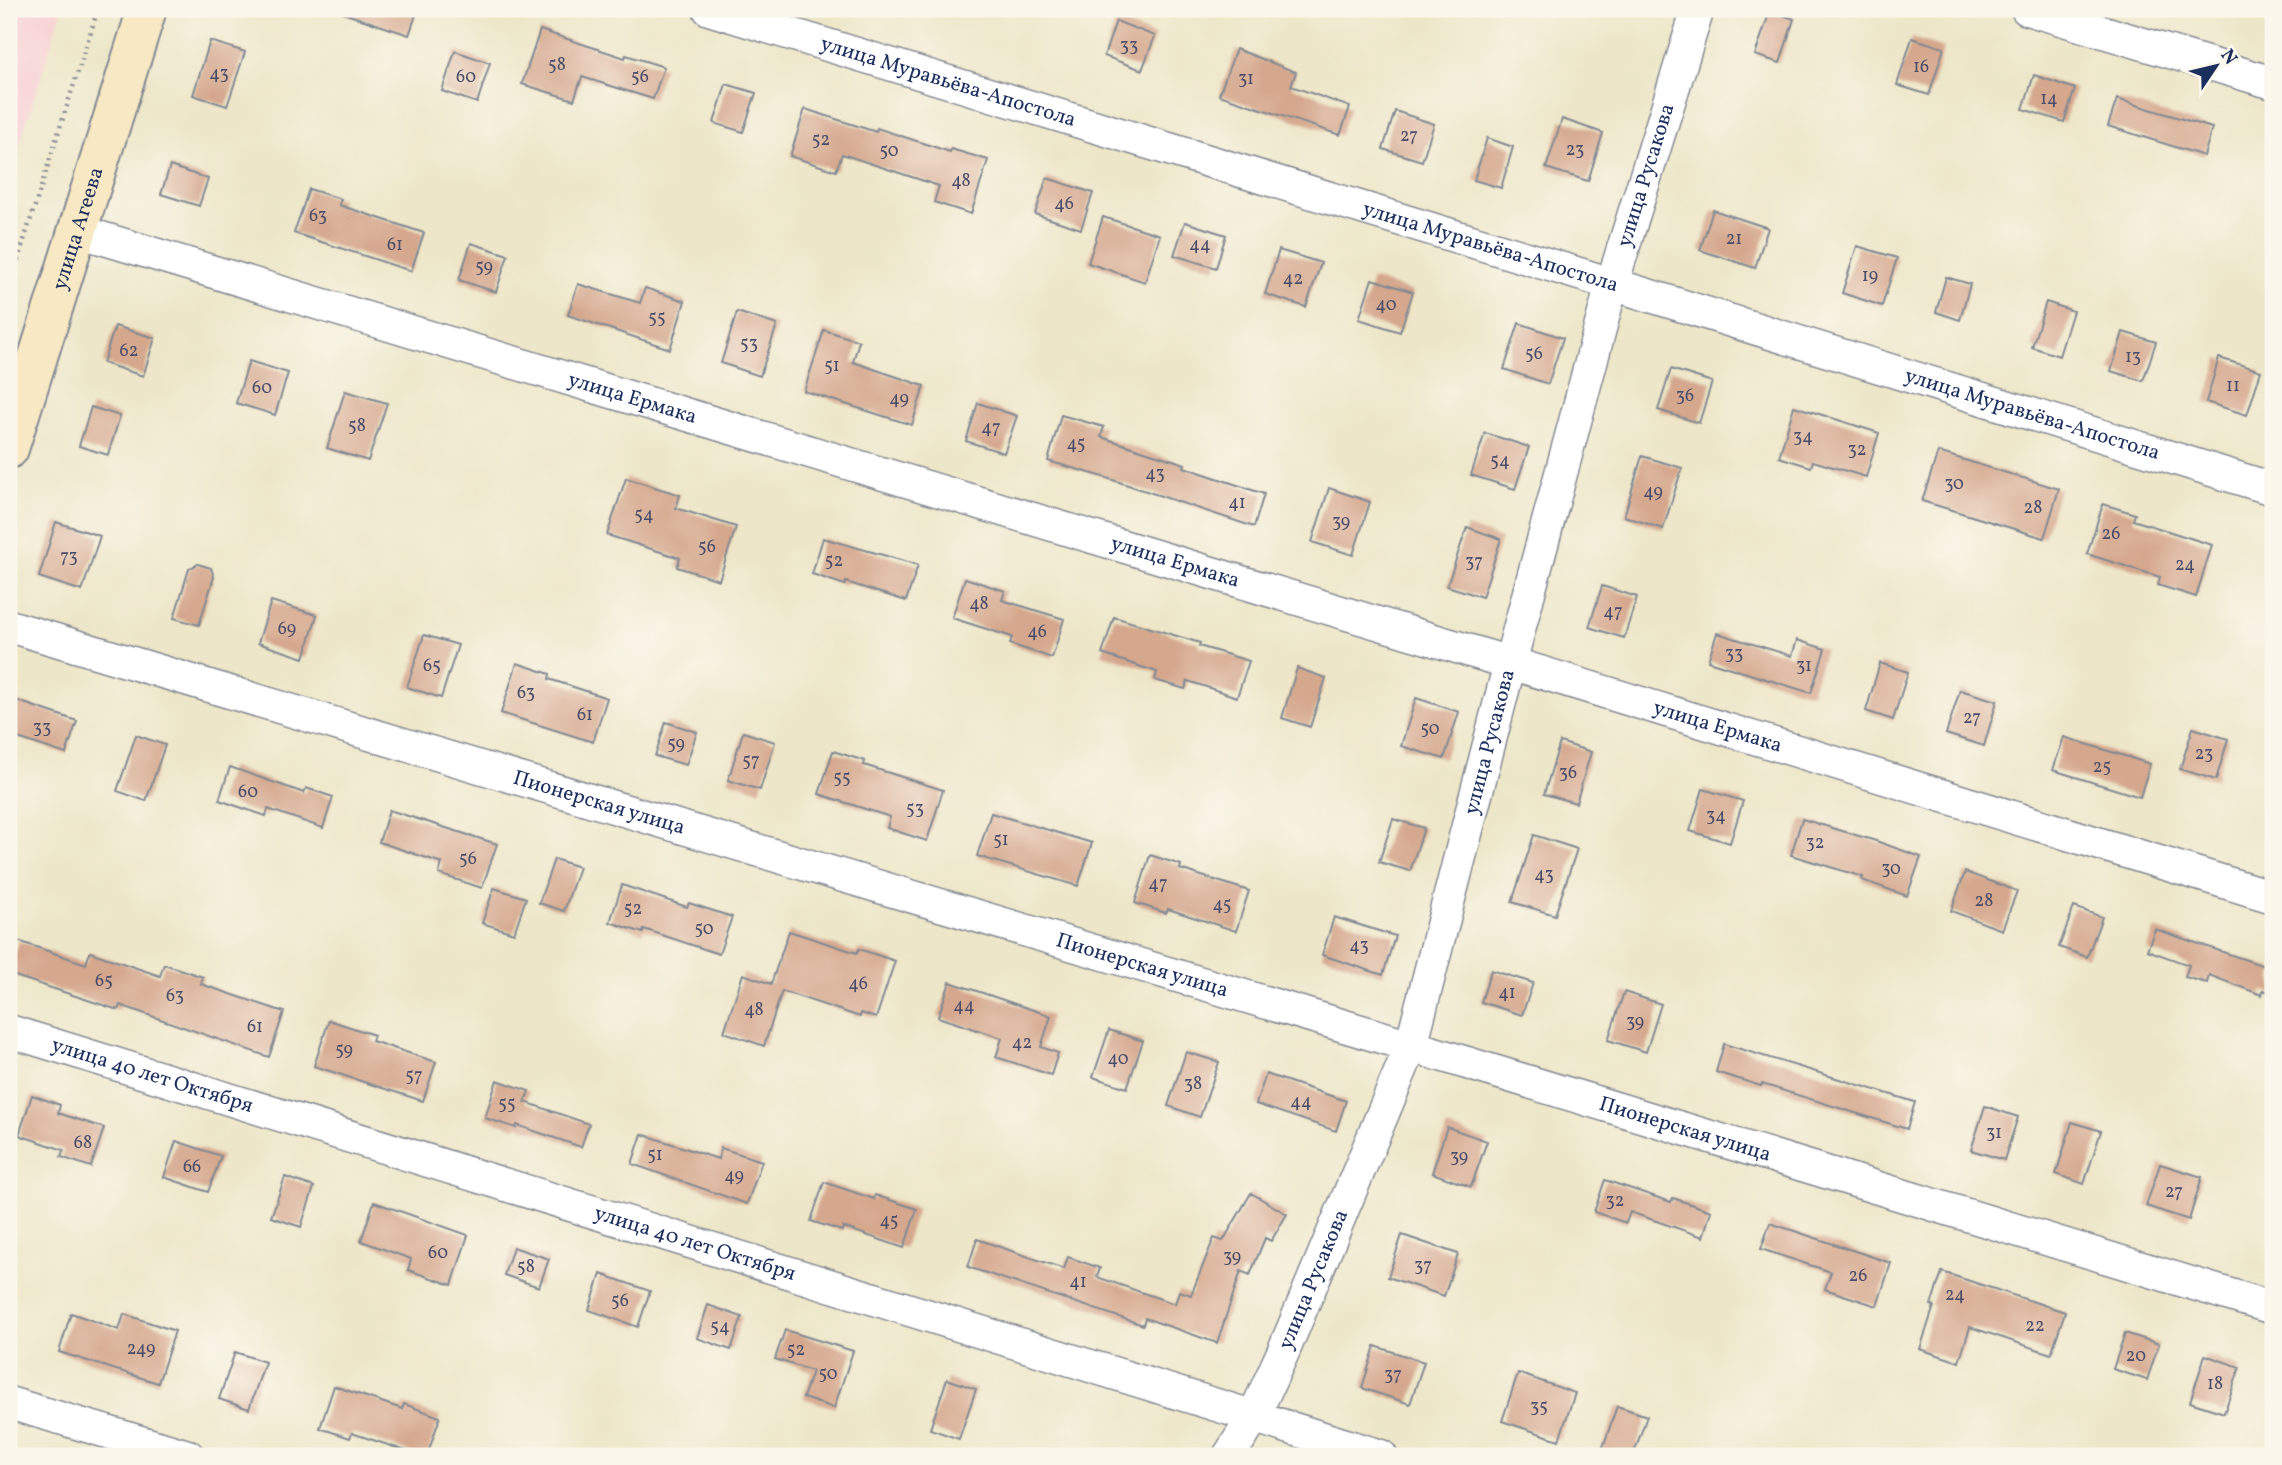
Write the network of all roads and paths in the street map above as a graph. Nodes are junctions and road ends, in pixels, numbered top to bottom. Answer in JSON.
{"nodes":[{"id":1,"x":97,"y":9,"type":"edge"},
{"id":2,"x":148,"y":9,"type":"edge"},
{"id":3,"x":709,"y":9,"type":"edge"},
{"id":4,"x":1698,"y":9,"type":"edge"},
{"id":5,"x":2026,"y":9,"type":"edge"},
{"id":6,"x":2273,"y":83,"type":"edge"},
{"id":7,"x":78,"y":231,"type":"junction"},
{"id":8,"x":1612,"y":284,"type":"junction"},
{"id":9,"x":9,"y":287,"type":"edge"},
{"id":10,"x":9,"y":449,"type":"edge"},
{"id":11,"x":2273,"y":488,"type":"edge"},
{"id":12,"x":9,"y":626,"type":"edge"},
{"id":13,"x":1510,"y":663,"type":"junction"},
{"id":14,"x":2273,"y":897,"type":"edge"},
{"id":15,"x":9,"y":1031,"type":"edge"},
{"id":16,"x":1411,"y":1046,"type":"junction"},
{"id":17,"x":2273,"y":1308,"type":"edge"},
{"id":18,"x":9,"y":1403,"type":"edge"},
{"id":19,"x":1253,"y":1418,"type":"junction"},
{"id":20,"x":188,"y":1456,"type":"edge"},
{"id":21,"x":1229,"y":1456,"type":"edge"},
{"id":22,"x":1381,"y":1456,"type":"edge"}],
"edges":[{"from":1,"to":9,"type":"path"},
{"from":2,"to":7,"type":"street","name":"улица Агеева"},
{"from":3,"to":8,"type":"street","name":"улица Муравьёва-Апостола"},
{"from":4,"to":8,"type":"street","name":"улица Русакова"},
{"from":5,"to":6,"type":"street"},
{"from":7,"to":10,"type":"street","name":"улица Агеева"},
{"from":7,"to":13,"type":"street","name":"улица Ермака"},
{"from":8,"to":11,"type":"street","name":"улица Муравьёва-Апостола"},
{"from":8,"to":13,"type":"street","name":"улица Русакова"},
{"from":12,"to":16,"type":"street","name":"Пионерская улица"},
{"from":13,"to":14,"type":"street","name":"улица Ермака"},
{"from":13,"to":16,"type":"street","name":"улица Русакова"},
{"from":15,"to":19,"type":"street","name":"улица 40 лет Октября"},
{"from":16,"to":17,"type":"street","name":"Пионерская улица"},
{"from":16,"to":19,"type":"street","name":"улица Русакова"},
{"from":18,"to":20,"type":"street"},
{"from":19,"to":21,"type":"street","name":"улица Русакова"},
{"from":19,"to":22,"type":"street","name":"улица 40 лет Октября"}]}
